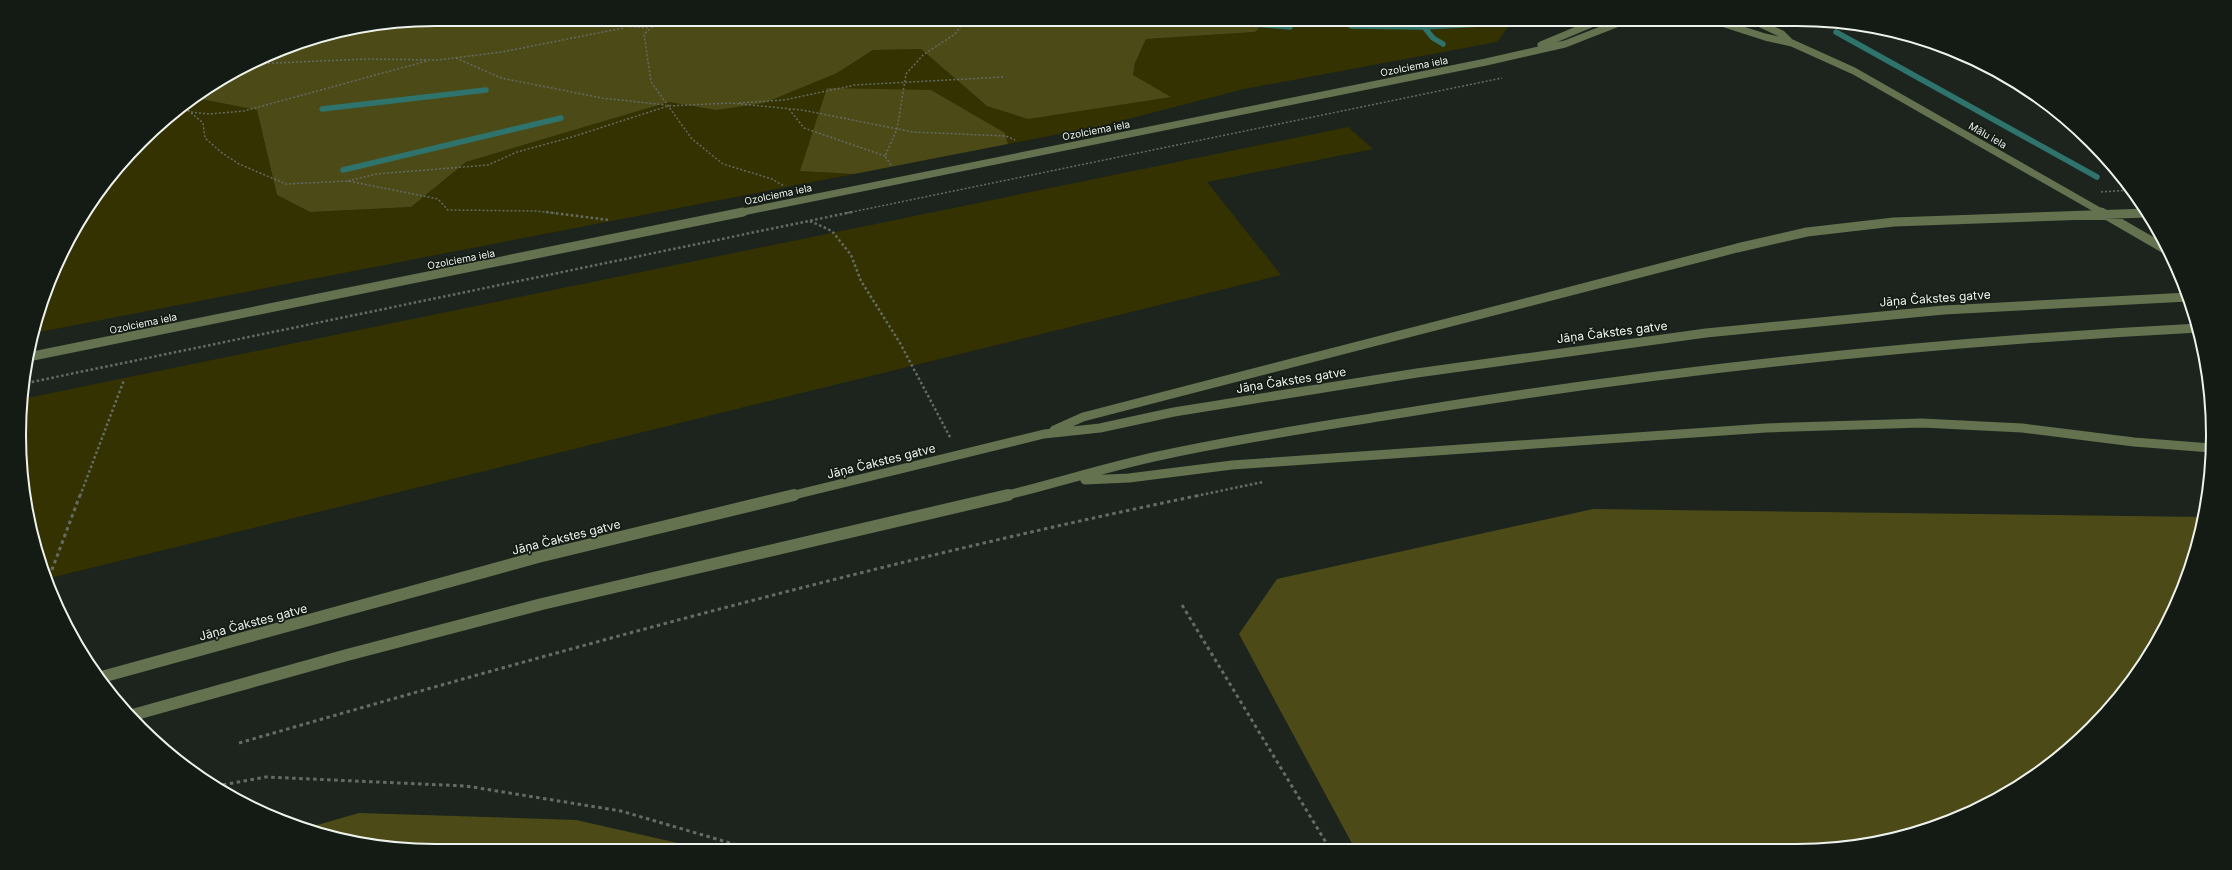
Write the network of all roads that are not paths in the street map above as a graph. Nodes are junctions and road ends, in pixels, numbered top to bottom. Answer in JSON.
{"nodes":[{"id":1,"x":1587,"y":26,"type":"edge"},
{"id":2,"x":1611,"y":26,"type":"edge"},
{"id":3,"x":1731,"y":26,"type":"edge"},
{"id":4,"x":1765,"y":26,"type":"edge"},
{"id":5,"x":1792,"y":43,"type":"junction"},
{"id":6,"x":1533,"y":51,"type":"junction"},
{"id":7,"x":2140,"y":213,"type":"edge"},
{"id":8,"x":2107,"y":215,"type":"junction"},
{"id":9,"x":2159,"y":246,"type":"edge"},
{"id":10,"x":2182,"y":297,"type":"edge"},
{"id":11,"x":2192,"y":328,"type":"edge"},
{"id":12,"x":34,"y":356,"type":"edge"},
{"id":13,"x":1044,"y":434,"type":"junction"},
{"id":14,"x":2206,"y":448,"type":"edge"},
{"id":15,"x":1063,"y":482,"type":"junction"},
{"id":16,"x":105,"y":676,"type":"edge"},
{"id":17,"x":136,"y":714,"type":"edge"}],
"edges":[{"from":1,"to":6,"type":"street","name":"Ozolciema iela"},
{"from":2,"to":6,"type":"street","name":"Ozolciema iela"},
{"from":3,"to":5,"type":"street","name":"Mālu iela"},
{"from":4,"to":5,"type":"street","name":"Mālu iela"},
{"from":5,"to":8,"type":"street","name":"Mālu iela"},
{"from":6,"to":12,"type":"street","name":"Ozolciema iela"},
{"from":7,"to":8,"type":"street","name":"Jāņa Čakstes gatve"},
{"from":8,"to":9,"type":"street","name":"Mālu iela"},
{"from":8,"to":13,"type":"street","name":"Jāņa Čakstes gatve"},
{"from":10,"to":13,"type":"street","name":"Jāņa Čakstes gatve"},
{"from":11,"to":15,"type":"street"},
{"from":13,"to":16,"type":"street","name":"Jāņa Čakstes gatve"},
{"from":14,"to":15,"type":"street"},
{"from":15,"to":17,"type":"street"}]}
